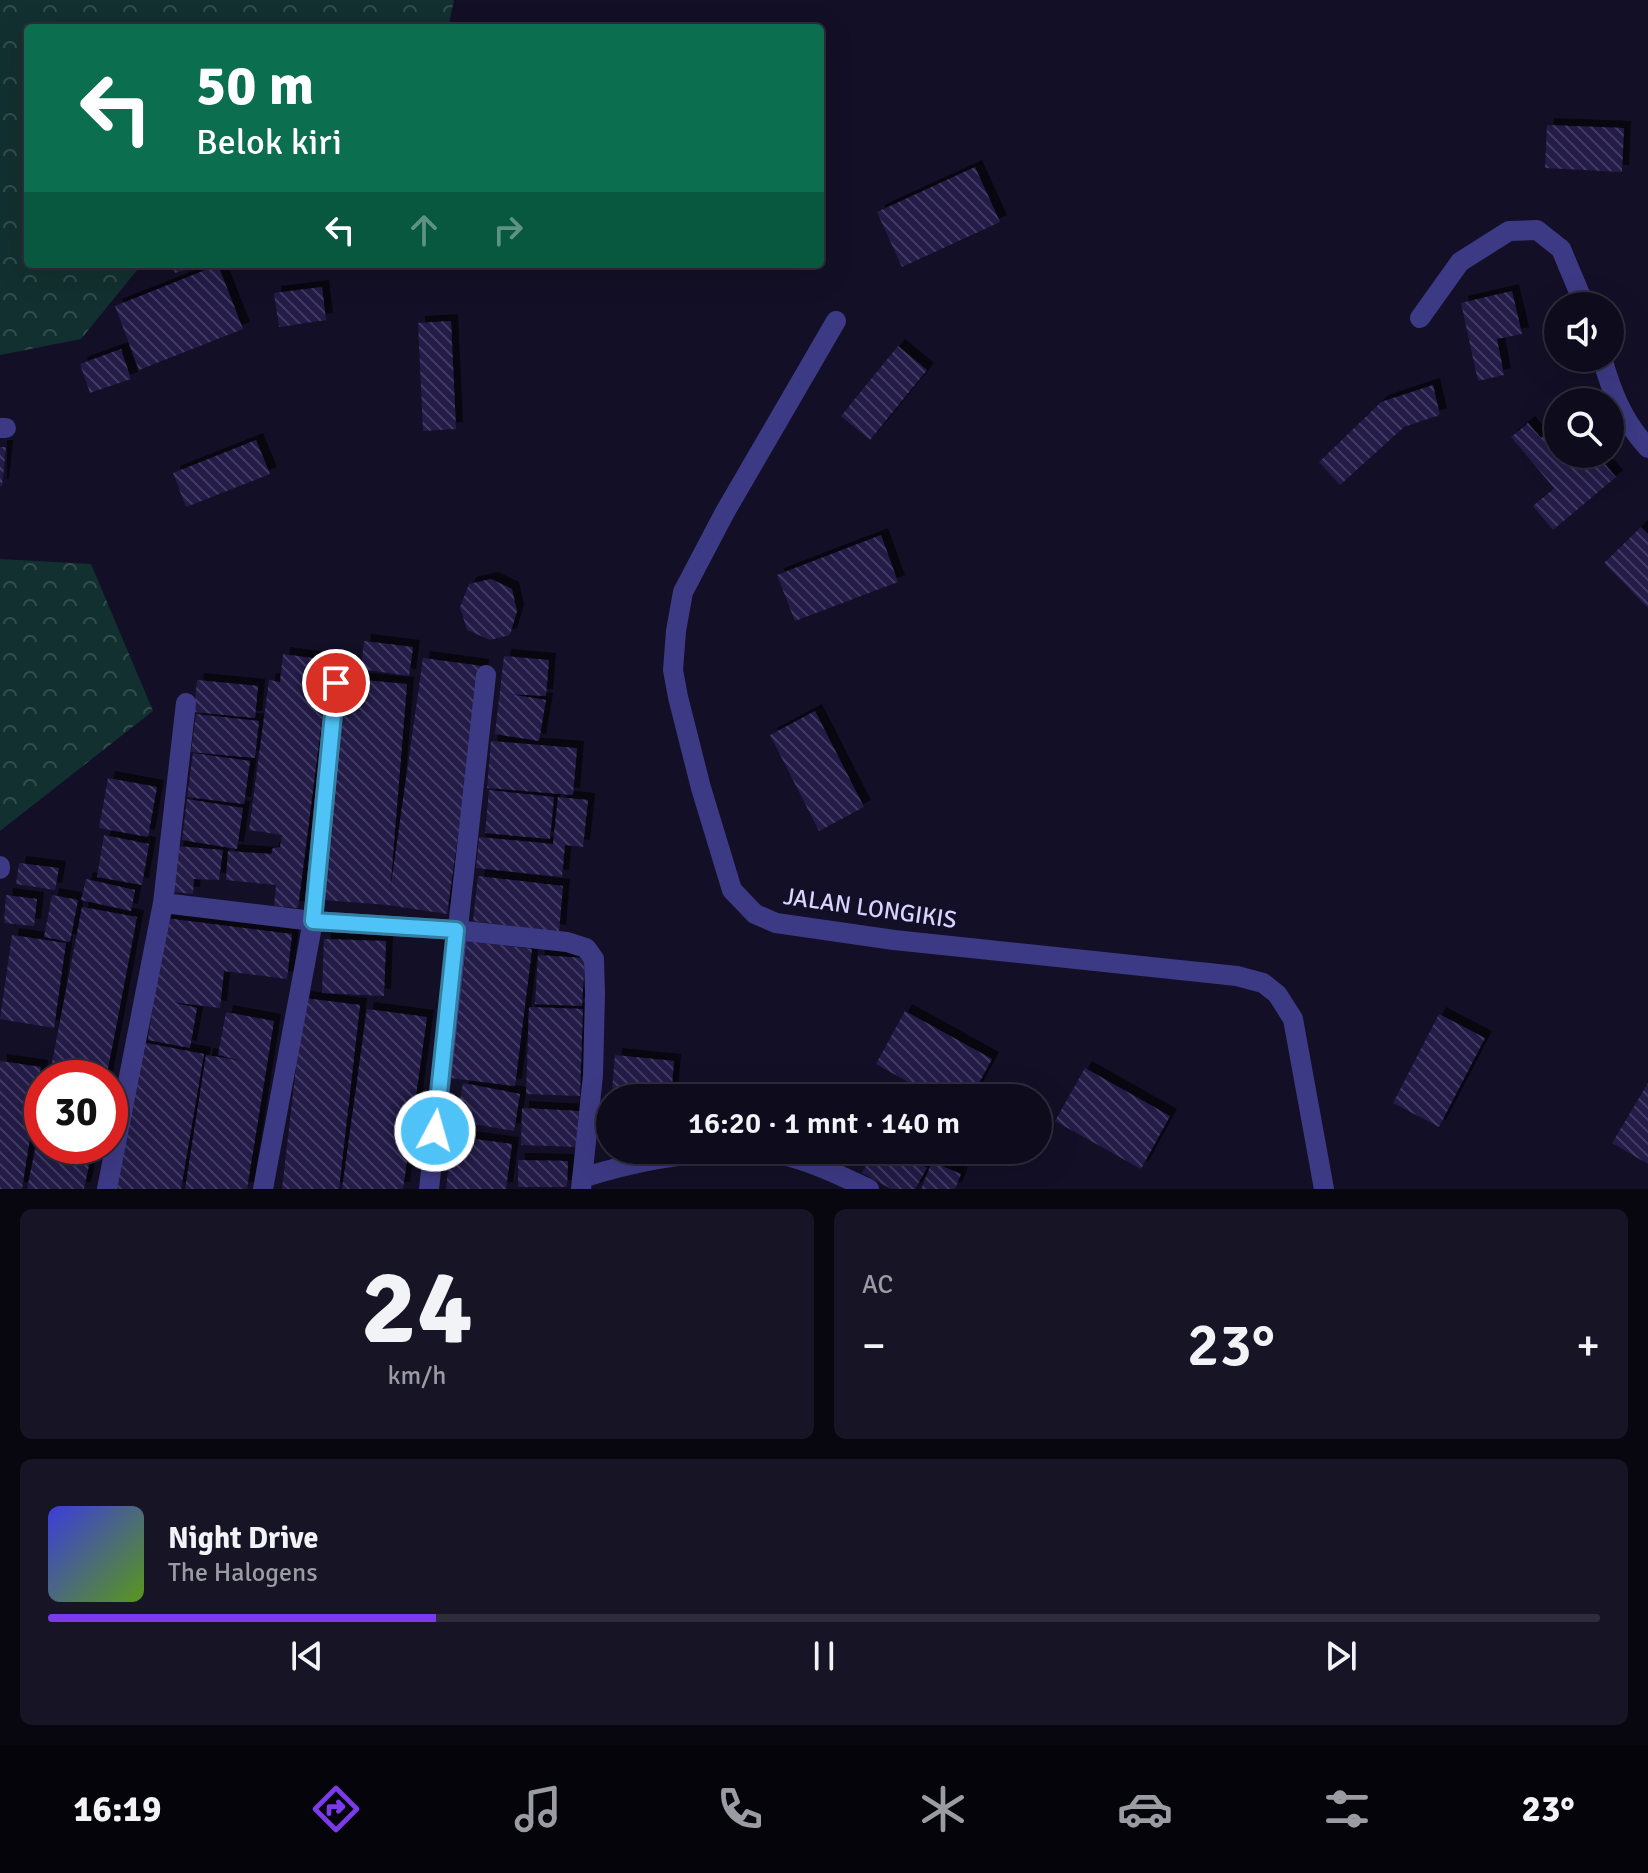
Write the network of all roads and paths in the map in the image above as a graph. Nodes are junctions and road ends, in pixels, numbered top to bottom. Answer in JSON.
{"nodes":[{"id":1,"x":1579,"y":292,"type":"edge"},
{"id":2,"x":1420,"y":318,"type":"dead end"},
{"id":3,"x":836,"y":321,"type":"dead end"},
{"id":4,"x":1606,"y":372,"type":"edge"},
{"id":5,"x":1648,"y":448,"type":"edge"},
{"id":6,"x":486,"y":675,"type":"dead end"},
{"id":7,"x":336,"y":683,"type":"dead end"},
{"id":8,"x":186,"y":703,"type":"dead end"},
{"id":9,"x":163,"y":903,"type":"junction"},
{"id":10,"x":313,"y":921,"type":"junction"},
{"id":11,"x":456,"y":930,"type":"junction"},
{"id":12,"x":582,"y":1184,"type":"edge"},
{"id":13,"x":107,"y":1189,"type":"edge"},
{"id":14,"x":263,"y":1189,"type":"edge"},
{"id":15,"x":429,"y":1189,"type":"edge"},
{"id":16,"x":869,"y":1189,"type":"edge"},
{"id":17,"x":1324,"y":1189,"type":"edge"}],
"edges":[{"from":1,"to":2,"type":"street"},
{"from":3,"to":17,"type":"street","name":"JALAN LONGIKIS"},
{"from":4,"to":5,"type":"street"},
{"from":6,"to":11,"type":"street"},
{"from":7,"to":10,"type":"street"},
{"from":8,"to":9,"type":"street"},
{"from":9,"to":10,"type":"street"},
{"from":9,"to":13,"type":"street"},
{"from":10,"to":11,"type":"street"},
{"from":10,"to":14,"type":"street"},
{"from":11,"to":12,"type":"street"},
{"from":11,"to":15,"type":"street"},
{"from":12,"to":16,"type":"street"}]}
